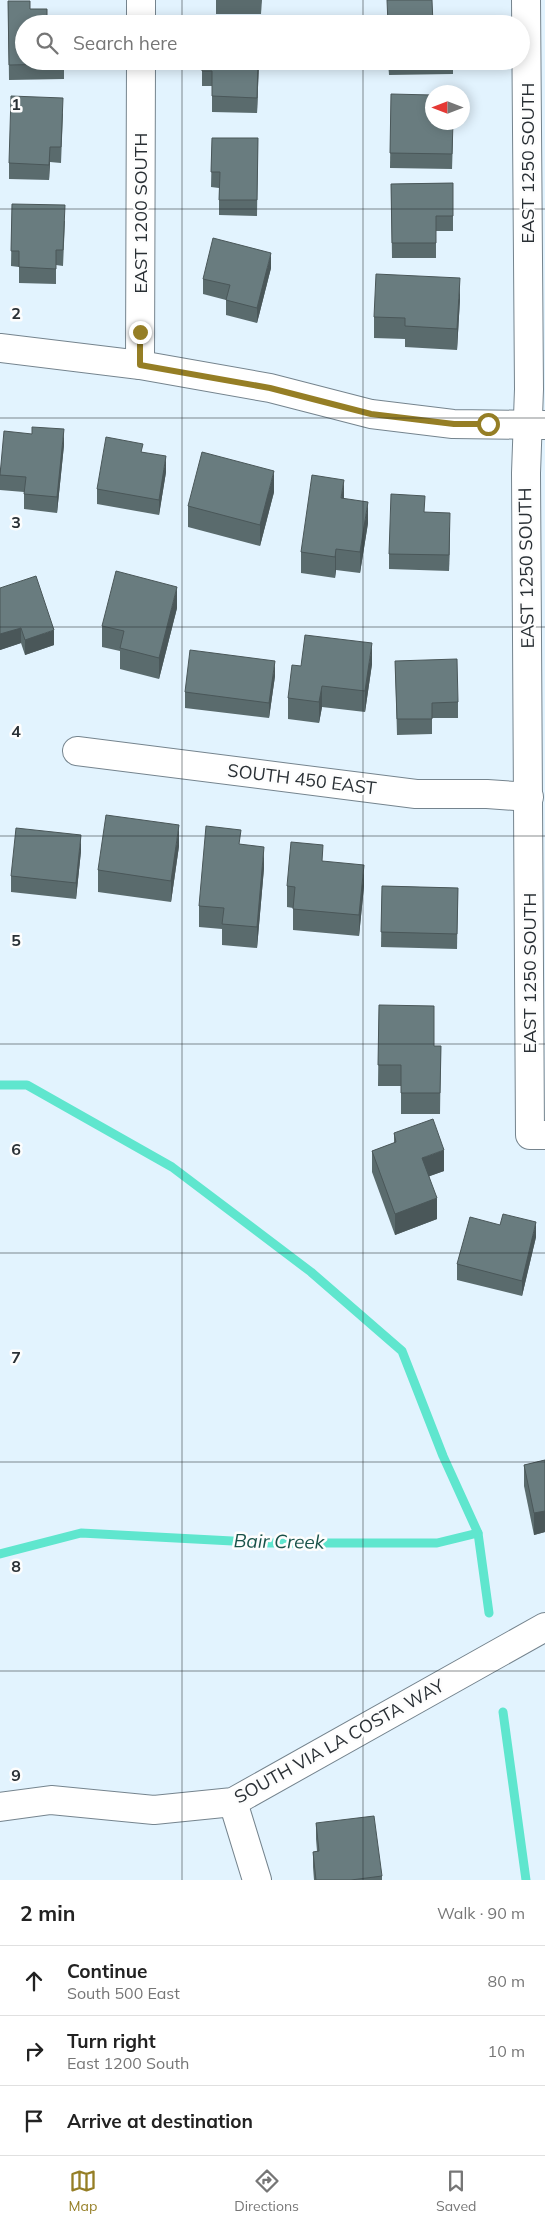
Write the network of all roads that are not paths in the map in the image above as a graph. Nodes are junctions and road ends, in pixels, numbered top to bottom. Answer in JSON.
{"nodes":[{"id":1,"x":141,"y":0,"type":"edge"},
{"id":2,"x":526,"y":0,"type":"edge"},
{"id":3,"x":141,"y":15,"type":"edge"},
{"id":4,"x":526,"y":15,"type":"edge"},
{"id":5,"x":141,"y":70,"type":"edge"},
{"id":6,"x":528,"y":70,"type":"edge"},
{"id":7,"x":0,"y":348,"type":"edge"},
{"id":8,"x":140,"y":365,"type":"junction"},
{"id":9,"x":536,"y":425,"type":"edge"},
{"id":10,"x":77,"y":750,"type":"dead end"},
{"id":11,"x":528,"y":797,"type":"junction"},
{"id":12,"x":537,"y":1135,"type":"edge"},
{"id":13,"x":545,"y":1627,"type":"edge"},
{"id":14,"x":233,"y":1802,"type":"junction"},
{"id":15,"x":0,"y":1807,"type":"edge"},
{"id":16,"x":257,"y":1880,"type":"edge"}],
"edges":[{"from":1,"to":3,"type":"street"},
{"from":2,"to":4,"type":"street","name":"EAST 1250 SOUTH"},
{"from":5,"to":8,"type":"street","name":"EAST 1200 SOUTH"},
{"from":6,"to":9,"type":"street","name":"EAST 1250 SOUTH"},
{"from":7,"to":8,"type":"street"},
{"from":8,"to":9,"type":"street"},
{"from":9,"to":11,"type":"street","name":"EAST 1250 SOUTH"},
{"from":10,"to":11,"type":"street","name":"SOUTH 450 EAST"},
{"from":11,"to":12,"type":"street","name":"EAST 1250 SOUTH"},
{"from":13,"to":14,"type":"street","name":"SOUTH VIA LA COSTA WAY"},
{"from":14,"to":15,"type":"street","name":"SOUTH VIA LA COSTA WAY"},
{"from":14,"to":16,"type":"street"}]}
